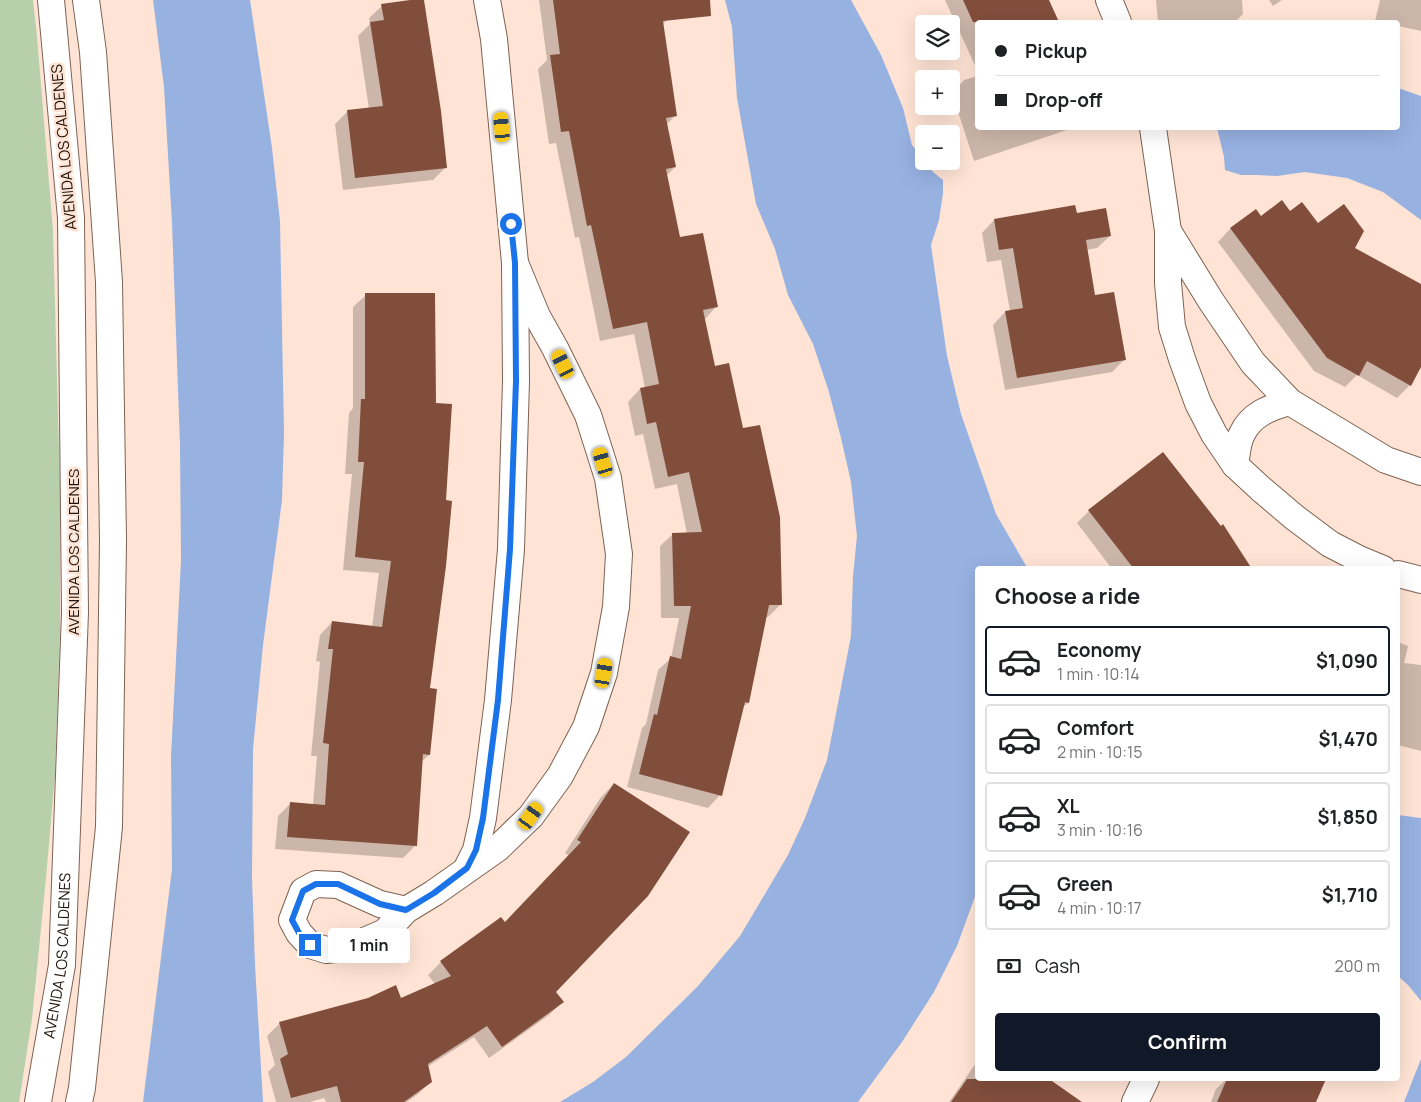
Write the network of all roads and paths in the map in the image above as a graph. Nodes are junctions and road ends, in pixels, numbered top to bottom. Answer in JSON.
{"nodes":[{"id":1,"x":51,"y":0,"type":"edge"},
{"id":2,"x":86,"y":0,"type":"edge"},
{"id":3,"x":487,"y":0,"type":"edge"},
{"id":4,"x":1109,"y":0,"type":"edge"},
{"id":5,"x":1117,"y":20,"type":"edge"},
{"id":6,"x":1153,"y":130,"type":"edge"},
{"id":7,"x":1168,"y":231,"type":"junction"},
{"id":8,"x":515,"y":263,"type":"junction"},
{"id":9,"x":1290,"y":402,"type":"junction"},
{"id":10,"x":1235,"y":465,"type":"junction"},
{"id":11,"x":1421,"y":472,"type":"edge"},
{"id":12,"x":1376,"y":566,"type":"edge"},
{"id":13,"x":1400,"y":575,"type":"edge"},
{"id":14,"x":1421,"y":580,"type":"edge"},
{"id":15,"x":467,"y":868,"type":"junction"},
{"id":16,"x":406,"y":910,"type":"dead end"},
{"id":17,"x":1145,"y":1081,"type":"edge"},
{"id":18,"x":38,"y":1102,"type":"edge"},
{"id":19,"x":79,"y":1102,"type":"edge"},
{"id":20,"x":1135,"y":1102,"type":"edge"}],
"edges":[{"from":1,"to":18,"type":"street","name":"AVENIDA LOS CALDENES"},
{"from":2,"to":19,"type":"street"},
{"from":3,"to":8,"type":"street"},
{"from":4,"to":5,"type":"street"},
{"from":6,"to":7,"type":"street"},
{"from":7,"to":9,"type":"street"},
{"from":7,"to":10,"type":"street"},
{"from":8,"to":15,"type":"street"},
{"from":8,"to":15,"type":"street"},
{"from":9,"to":10,"type":"street"},
{"from":9,"to":11,"type":"street"},
{"from":10,"to":12,"type":"street"},
{"from":13,"to":14,"type":"street"},
{"from":15,"to":16,"type":"street"},
{"from":17,"to":20,"type":"street"}]}
